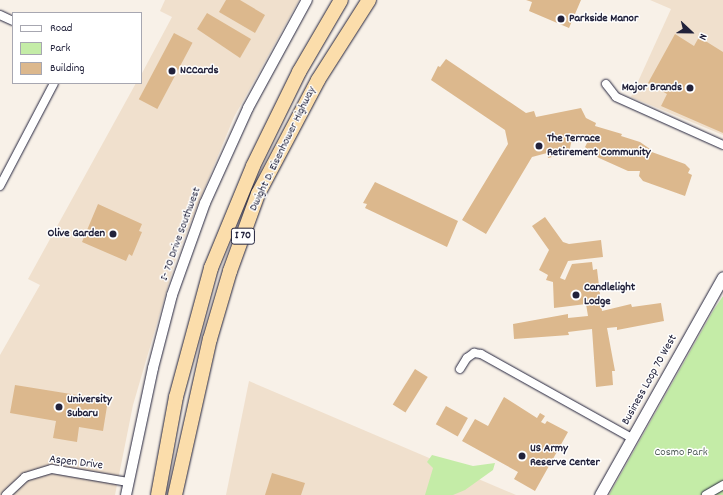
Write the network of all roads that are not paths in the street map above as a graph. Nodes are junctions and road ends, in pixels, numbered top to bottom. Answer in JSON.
{"nodes":[{"id":1,"x":307,"y":0,"type":"edge"},
{"id":2,"x":341,"y":0,"type":"edge"},
{"id":3,"x":369,"y":0,"type":"edge"},
{"id":4,"x":0,"y":15,"type":"edge"},
{"id":5,"x":12,"y":21,"type":"edge"},
{"id":6,"x":53,"y":84,"type":"edge"},
{"id":7,"x":606,"y":84,"type":"dead end"},
{"id":8,"x":723,"y":146,"type":"edge"},
{"id":9,"x":0,"y":186,"type":"edge"},
{"id":10,"x":723,"y":277,"type":"edge"},
{"id":11,"x":460,"y":368,"type":"dead end"},
{"id":12,"x":632,"y":438,"type":"junction"},
{"id":13,"x":128,"y":482,"type":"junction"},
{"id":14,"x":723,"y":485,"type":"edge"},
{"id":15,"x":6,"y":495,"type":"edge"},
{"id":16,"x":126,"y":495,"type":"edge"},
{"id":17,"x":158,"y":495,"type":"edge"},
{"id":18,"x":175,"y":495,"type":"edge"},
{"id":19,"x":600,"y":495,"type":"edge"},
{"id":20,"x":706,"y":495,"type":"edge"}],
"edges":[{"from":1,"to":13,"type":"street","name":"I- 70 Drive Southwest"},
{"from":2,"to":17,"type":"highway","name":"Dwight D. Eisenhower Highway","number":"I 70"},
{"from":3,"to":18,"type":"highway","name":"Dwight D. Eisenhower Highway","number":"I 70"},
{"from":4,"to":5,"type":"street"},
{"from":6,"to":9,"type":"street"},
{"from":7,"to":8,"type":"street"},
{"from":10,"to":12,"type":"main road","name":"Business Loop 70 West"},
{"from":11,"to":12,"type":"street"},
{"from":12,"to":19,"type":"main road","name":"Business Loop 70 West"},
{"from":13,"to":15,"type":"street","name":"Aspen Drive"},
{"from":13,"to":16,"type":"street","name":"I- 70 Drive Southwest"},
{"from":14,"to":20,"type":"street"}]}
